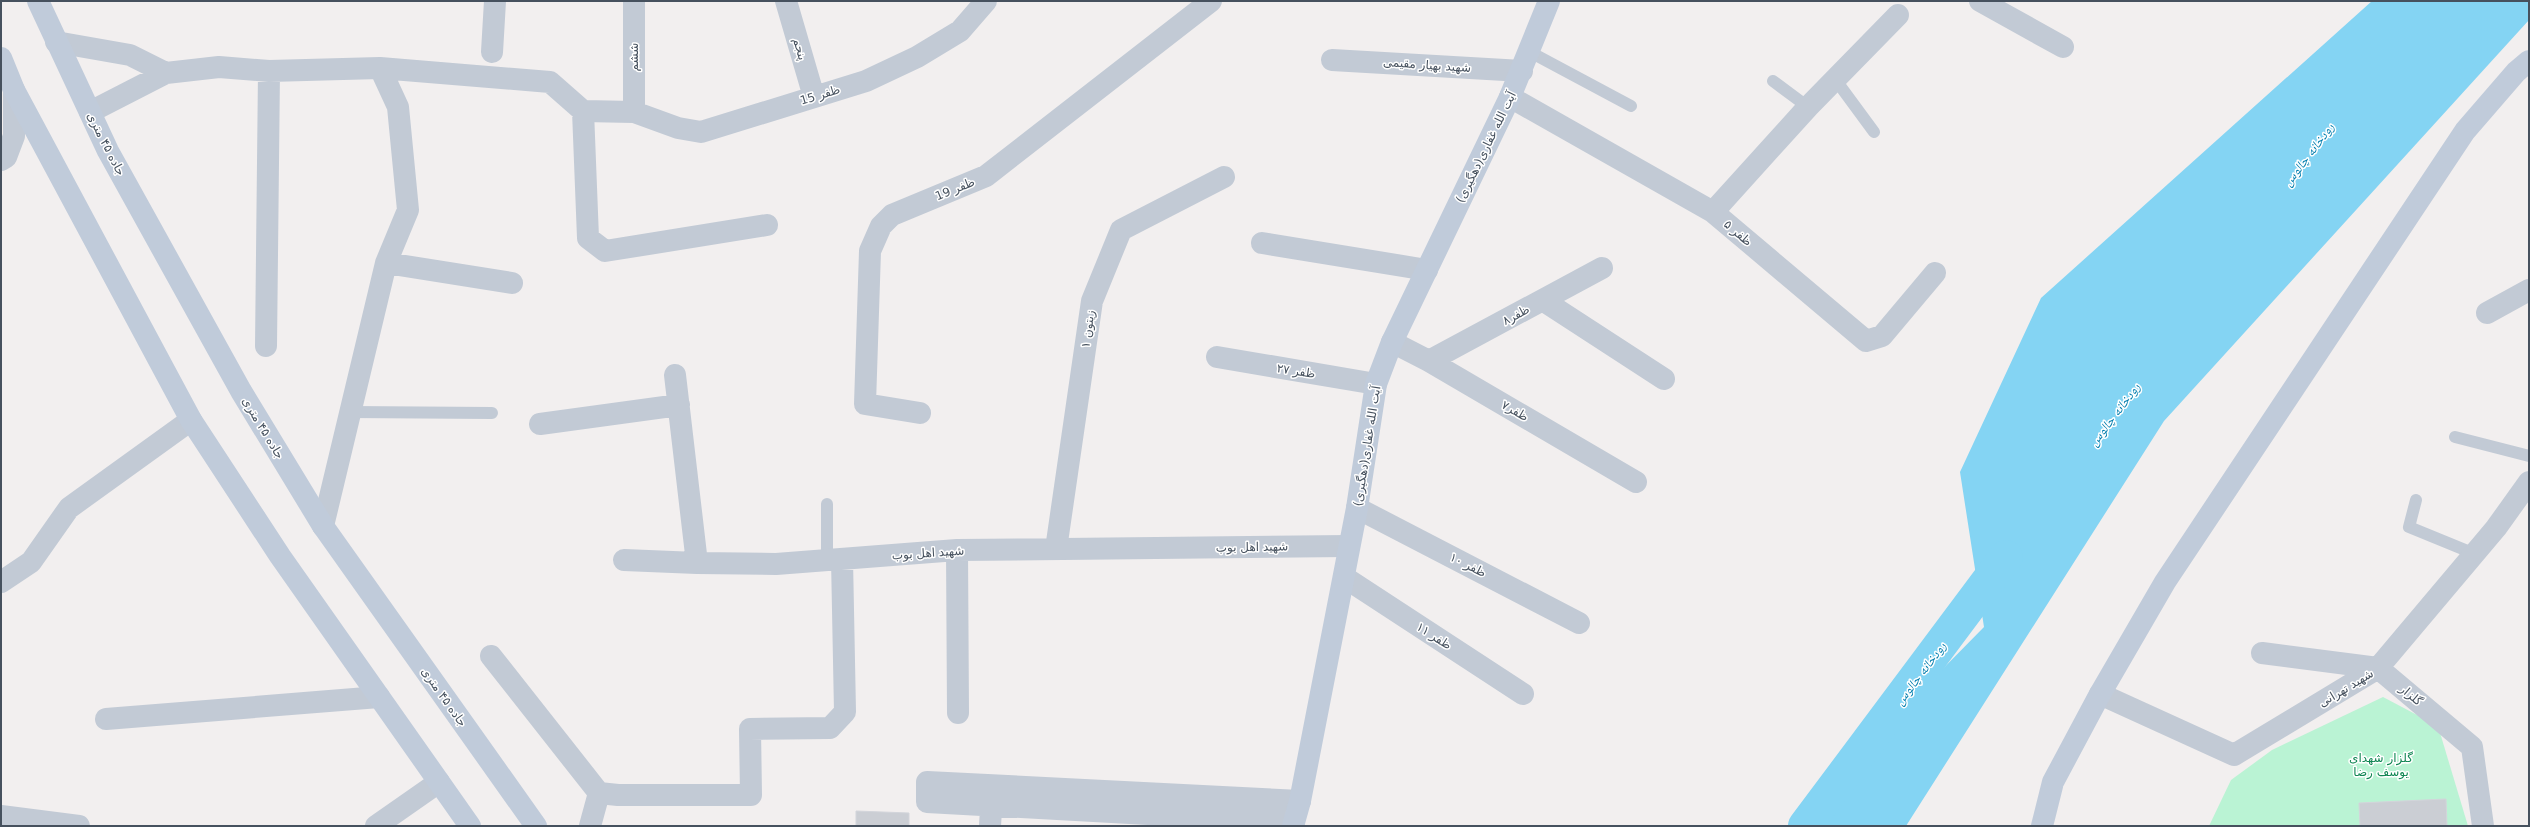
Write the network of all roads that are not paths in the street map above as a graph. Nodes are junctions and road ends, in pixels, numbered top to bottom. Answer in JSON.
{"nodes":[{"id":1,"x":38,"y":1,"type":"edge"},
{"id":2,"x":495,"y":1,"type":"edge"},
{"id":3,"x":634,"y":1,"type":"edge"},
{"id":4,"x":786,"y":1,"type":"edge"},
{"id":5,"x":986,"y":1,"type":"edge"},
{"id":6,"x":1211,"y":1,"type":"edge"},
{"id":7,"x":1549,"y":1,"type":"edge"},
{"id":8,"x":1992,"y":3,"type":"edge"},
{"id":9,"x":1898,"y":15,"type":"dead end"},
{"id":10,"x":56,"y":42,"type":"junction"},
{"id":11,"x":2063,"y":47,"type":"dead end"},
{"id":12,"x":492,"y":52,"type":"dead end"},
{"id":13,"x":1,"y":58,"type":"edge"},
{"id":14,"x":1332,"y":60,"type":"dead end"},
{"id":15,"x":2529,"y":61,"type":"edge"},
{"id":16,"x":1526,"y":62,"type":"junction"},
{"id":17,"x":380,"y":68,"type":"junction"},
{"id":18,"x":269,"y":72,"type":"junction"},
{"id":19,"x":166,"y":73,"type":"junction"},
{"id":20,"x":1835,"y":79,"type":"junction"},
{"id":21,"x":1773,"y":81,"type":"dead end"},
{"id":22,"x":14,"y":90,"type":"junction"},
{"id":23,"x":814,"y":97,"type":"junction"},
{"id":24,"x":1510,"y":97,"type":"junction"},
{"id":25,"x":1631,"y":106,"type":"dead end"},
{"id":26,"x":1808,"y":107,"type":"junction"},
{"id":27,"x":583,"y":111,"type":"junction"},
{"id":28,"x":90,"y":112,"type":"junction"},
{"id":29,"x":634,"y":112,"type":"junction"},
{"id":30,"x":1874,"y":132,"type":"dead end"},
{"id":31,"x":1,"y":160,"type":"edge"},
{"id":32,"x":1224,"y":176,"type":"dead end"},
{"id":33,"x":1713,"y":212,"type":"junction"},
{"id":34,"x":767,"y":226,"type":"dead end"},
{"id":35,"x":1262,"y":243,"type":"dead end"},
{"id":36,"x":386,"y":263,"type":"junction"},
{"id":37,"x":1602,"y":268,"type":"dead end"},
{"id":38,"x":1427,"y":270,"type":"junction"},
{"id":39,"x":1935,"y":273,"type":"dead end"},
{"id":40,"x":512,"y":283,"type":"dead end"},
{"id":41,"x":2529,"y":290,"type":"edge"},
{"id":42,"x":1544,"y":300,"type":"junction"},
{"id":43,"x":2487,"y":313,"type":"dead end"},
{"id":44,"x":1392,"y":342,"type":"junction"},
{"id":45,"x":266,"y":346,"type":"dead end"},
{"id":46,"x":1217,"y":358,"type":"dead end"},
{"id":47,"x":1430,"y":361,"type":"junction"},
{"id":48,"x":675,"y":375,"type":"dead end"},
{"id":49,"x":1664,"y":379,"type":"dead end"},
{"id":50,"x":1376,"y":384,"type":"junction"},
{"id":51,"x":679,"y":405,"type":"junction"},
{"id":52,"x":349,"y":412,"type":"junction"},
{"id":53,"x":492,"y":413,"type":"dead end"},
{"id":54,"x":920,"y":413,"type":"dead end"},
{"id":55,"x":191,"y":420,"type":"junction"},
{"id":56,"x":540,"y":424,"type":"dead end"},
{"id":57,"x":2455,"y":437,"type":"dead end"},
{"id":58,"x":2529,"y":456,"type":"edge"},
{"id":59,"x":1636,"y":482,"type":"dead end"},
{"id":60,"x":2529,"y":482,"type":"edge"},
{"id":61,"x":2416,"y":500,"type":"dead end"},
{"id":62,"x":827,"y":504,"type":"dead end"},
{"id":63,"x":1357,"y":508,"type":"junction"},
{"id":64,"x":323,"y":526,"type":"junction"},
{"id":65,"x":1349,"y":546,"type":"junction"},
{"id":66,"x":1056,"y":549,"type":"junction"},
{"id":67,"x":957,"y":550,"type":"junction"},
{"id":68,"x":2475,"y":554,"type":"junction"},
{"id":69,"x":624,"y":560,"type":"dead end"},
{"id":70,"x":835,"y":560,"type":"junction"},
{"id":71,"x":697,"y":563,"type":"junction"},
{"id":72,"x":1344,"y":578,"type":"junction"},
{"id":73,"x":1,"y":582,"type":"edge"},
{"id":74,"x":1579,"y":623,"type":"dead end"},
{"id":75,"x":2262,"y":653,"type":"dead end"},
{"id":76,"x":491,"y":656,"type":"dead end"},
{"id":77,"x":2378,"y":668,"type":"junction"},
{"id":78,"x":1524,"y":694,"type":"dead end"},
{"id":79,"x":2100,"y":694,"type":"junction"},
{"id":80,"x":380,"y":697,"type":"junction"},
{"id":81,"x":958,"y":713,"type":"dead end"},
{"id":82,"x":106,"y":719,"type":"dead end"},
{"id":83,"x":439,"y":782,"type":"junction"},
{"id":84,"x":599,"y":793,"type":"junction"},
{"id":85,"x":1300,"y":801,"type":"junction"},
{"id":86,"x":991,"y":805,"type":"edge"},
{"id":87,"x":1,"y":816,"type":"edge"},
{"id":88,"x":1294,"y":824,"type":"edge"},
{"id":89,"x":79,"y":826,"type":"edge"},
{"id":90,"x":376,"y":826,"type":"edge"},
{"id":91,"x":470,"y":826,"type":"edge"},
{"id":92,"x":536,"y":826,"type":"edge"},
{"id":93,"x":590,"y":826,"type":"edge"},
{"id":94,"x":2042,"y":826,"type":"edge"},
{"id":95,"x":2483,"y":826,"type":"edge"}],
"edges":[{"from":1,"to":10,"type":"street","name":"جاده ۴۵ متری"},
{"from":2,"to":12,"type":"street"},
{"from":3,"to":29,"type":"street","name":"ششم"},
{"from":4,"to":23,"type":"street","name":"پنجم"},
{"from":5,"to":23,"type":"street","name":"ظفر 15"},
{"from":6,"to":54,"type":"street","name":"ظفر 19"},
{"from":7,"to":16,"type":"street","name":"آیت الله غفاری(دهگیری)"},
{"from":8,"to":11,"type":"street"},
{"from":9,"to":20,"type":"street"},
{"from":10,"to":19,"type":"street"},
{"from":10,"to":28,"type":"street","name":"جاده ۴۵ متری"},
{"from":13,"to":22,"type":"street"},
{"from":14,"to":16,"type":"street","name":"شهید بهیار مقیمی"},
{"from":15,"to":79,"type":"street"},
{"from":16,"to":24,"type":"street","name":"آیت الله غفاری(دهگیری)"},
{"from":16,"to":25,"type":"lane"},
{"from":17,"to":18,"type":"street"},
{"from":17,"to":27,"type":"street"},
{"from":17,"to":36,"type":"street"},
{"from":18,"to":19,"type":"street"},
{"from":18,"to":45,"type":"street"},
{"from":19,"to":28,"type":"street"},
{"from":20,"to":26,"type":"street"},
{"from":20,"to":30,"type":"lane"},
{"from":21,"to":26,"type":"lane"},
{"from":22,"to":31,"type":"street"},
{"from":22,"to":55,"type":"street"},
{"from":23,"to":29,"type":"street","name":"ظفر 15"},
{"from":24,"to":33,"type":"street","name":"ظفر ۵"},
{"from":24,"to":38,"type":"street","name":"آیت الله غفاری(دهگیری)"},
{"from":26,"to":33,"type":"street"},
{"from":27,"to":29,"type":"street","name":"ظفر 15"},
{"from":27,"to":34,"type":"street"},
{"from":28,"to":64,"type":"street","name":"جاده ۴۵ متری"},
{"from":32,"to":66,"type":"street","name":"زیتون ۱"},
{"from":33,"to":39,"type":"street","name":"ظفر ۵"},
{"from":35,"to":38,"type":"street"},
{"from":36,"to":40,"type":"street"},
{"from":36,"to":52,"type":"street"},
{"from":37,"to":42,"type":"street","name":"ظفر۸"},
{"from":38,"to":44,"type":"street","name":"آیت الله غفاری(دهگیری)"},
{"from":41,"to":43,"type":"street"},
{"from":42,"to":47,"type":"street","name":"ظفر۸"},
{"from":42,"to":49,"type":"street"},
{"from":44,"to":47,"type":"street","name":"ظفر۷"},
{"from":44,"to":50,"type":"street","name":"آیت الله غفاری(دهگیری)"},
{"from":46,"to":50,"type":"street","name":"ظفر ۲۷"},
{"from":47,"to":59,"type":"street","name":"ظفر۷"},
{"from":48,"to":51,"type":"street"},
{"from":50,"to":63,"type":"street","name":"آیت الله غفاری(دهگیری)"},
{"from":51,"to":56,"type":"street"},
{"from":51,"to":71,"type":"street"},
{"from":52,"to":53,"type":"lane"},
{"from":52,"to":64,"type":"street"},
{"from":55,"to":73,"type":"street"},
{"from":55,"to":80,"type":"street"},
{"from":57,"to":58,"type":"lane"},
{"from":60,"to":68,"type":"street","name":"شهید تهرانی"},
{"from":61,"to":68,"type":"lane"},
{"from":62,"to":70,"type":"lane"},
{"from":63,"to":65,"type":"street","name":"آیت الله غفاری(دهگیری)"},
{"from":63,"to":74,"type":"street","name":"ظفر ۱۰"},
{"from":64,"to":92,"type":"street","name":"جاده ۴۵ متری"},
{"from":65,"to":66,"type":"street","name":"شهید اهل بوب"},
{"from":65,"to":72,"type":"street","name":"آیت الله غفاری(دهگیری)"},
{"from":66,"to":67,"type":"street","name":"شهید اهل بوب"},
{"from":67,"to":70,"type":"street","name":"شهید اهل بوب"},
{"from":67,"to":81,"type":"street"},
{"from":68,"to":77,"type":"street","name":"شهید تهرانی"},
{"from":69,"to":71,"type":"street","name":"شهید اهل بوب"},
{"from":70,"to":71,"type":"street","name":"شهید اهل بوب"},
{"from":70,"to":84,"type":"street"},
{"from":72,"to":78,"type":"street","name":"ظفر ۱۱"},
{"from":72,"to":85,"type":"street","name":"آیت الله غفاری(دهگیری)"},
{"from":75,"to":77,"type":"street"},
{"from":76,"to":84,"type":"street"},
{"from":77,"to":79,"type":"street","name":"شهید تهرانی"},
{"from":77,"to":95,"type":"street","name":"گلزار"},
{"from":79,"to":94,"type":"street"},
{"from":80,"to":82,"type":"street"},
{"from":80,"to":83,"type":"street"},
{"from":83,"to":90,"type":"street"},
{"from":83,"to":91,"type":"street"},
{"from":84,"to":93,"type":"street"},
{"from":85,"to":86,"type":"street"},
{"from":85,"to":88,"type":"street","name":"آیت الله غفاری(دهگیری)"},
{"from":86,"to":88,"type":"street"},
{"from":87,"to":89,"type":"street"}]}
